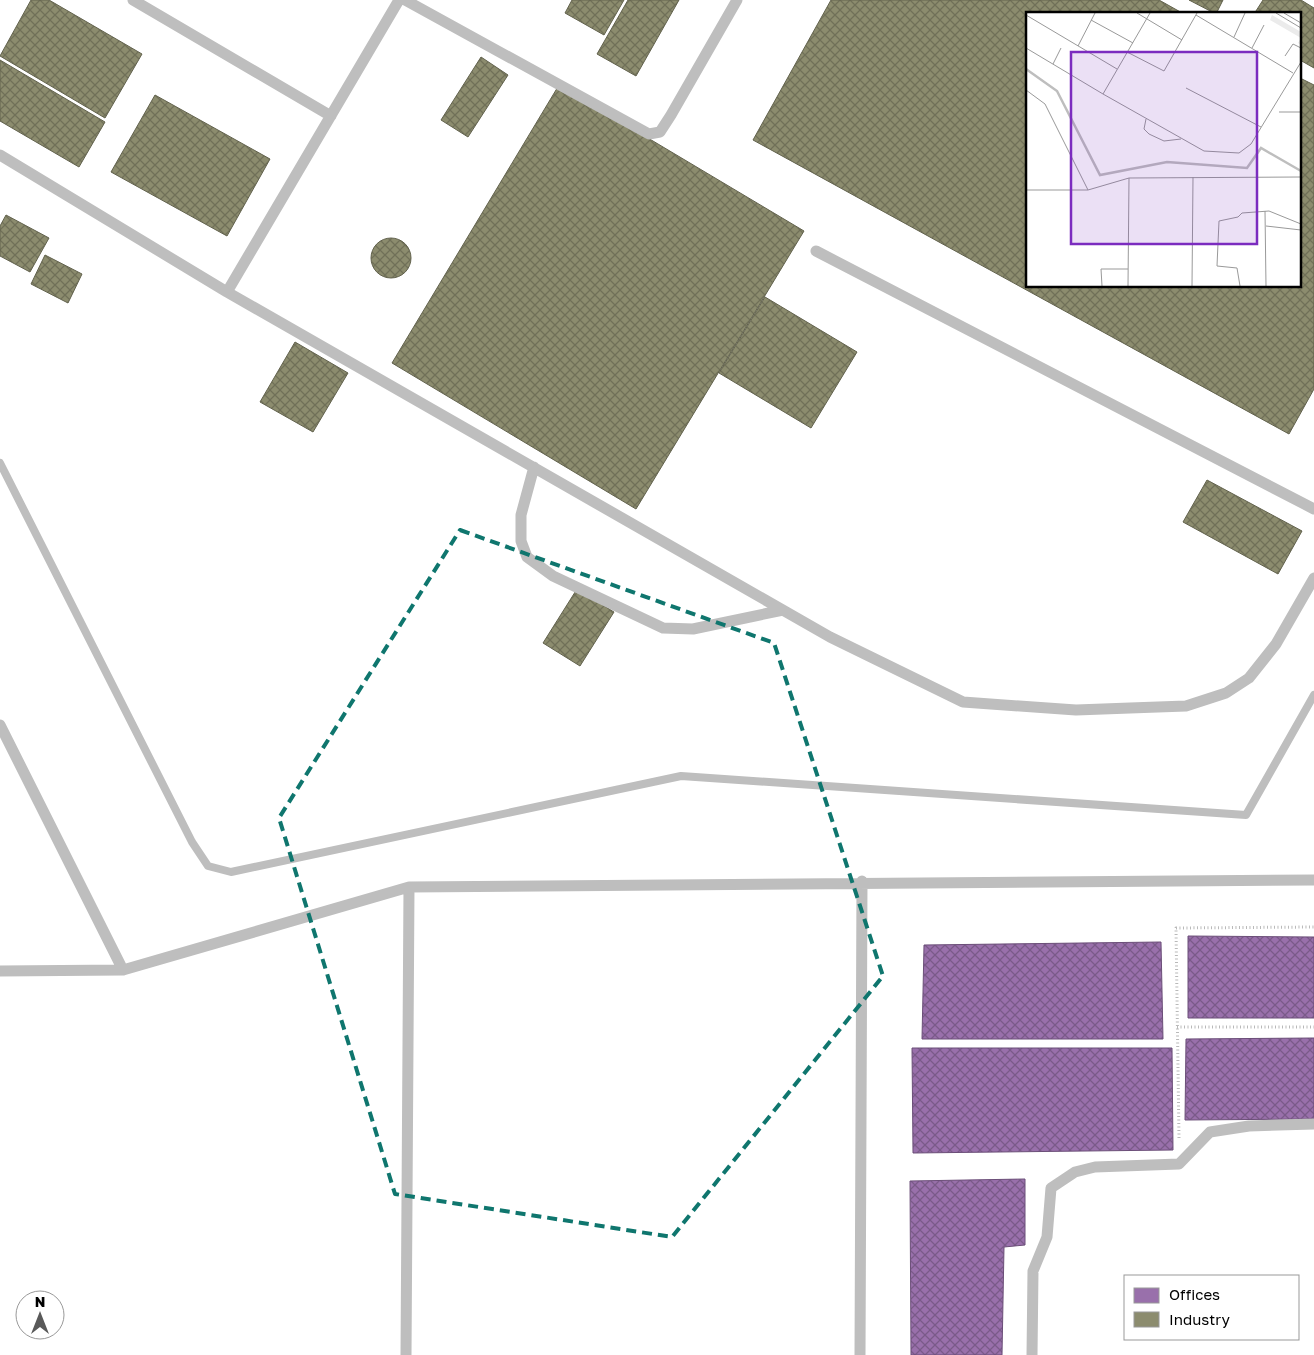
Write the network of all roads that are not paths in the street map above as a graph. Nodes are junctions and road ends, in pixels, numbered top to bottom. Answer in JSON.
{"nodes":[{"id":1,"x":133,"y":0,"type":"edge"},
{"id":2,"x":399,"y":0,"type":"edge"},
{"id":3,"x":405,"y":0,"type":"edge"},
{"id":4,"x":737,"y":0,"type":"edge"},
{"id":5,"x":331,"y":116,"type":"junction"},
{"id":6,"x":0,"y":155,"type":"edge"},
{"id":7,"x":816,"y":251,"type":"dead end"},
{"id":8,"x":227,"y":292,"type":"junction"},
{"id":9,"x":534,"y":467,"type":"junction"},
{"id":10,"x":1314,"y":509,"type":"edge"},
{"id":11,"x":1314,"y":578,"type":"edge"},
{"id":12,"x":783,"y":610,"type":"junction"},
{"id":13,"x":0,"y":725,"type":"edge"},
{"id":14,"x":1314,"y":880,"type":"edge"},
{"id":15,"x":862,"y":882,"type":"junction"},
{"id":16,"x":409,"y":887,"type":"junction"},
{"id":17,"x":124,"y":970,"type":"junction"},
{"id":18,"x":0,"y":971,"type":"edge"},
{"id":19,"x":1314,"y":1124,"type":"edge"},
{"id":20,"x":406,"y":1355,"type":"edge"},
{"id":21,"x":860,"y":1355,"type":"edge"},
{"id":22,"x":1032,"y":1355,"type":"edge"}],
"edges":[{"from":1,"to":5,"type":"lane"},
{"from":2,"to":5,"type":"lane"},
{"from":3,"to":4,"type":"lane"},
{"from":5,"to":8,"type":"lane"},
{"from":6,"to":8,"type":"lane"},
{"from":7,"to":10,"type":"lane"},
{"from":8,"to":9,"type":"lane"},
{"from":9,"to":12,"type":"lane"},
{"from":9,"to":12,"type":"lane"},
{"from":11,"to":12,"type":"lane"},
{"from":13,"to":17,"type":"lane"},
{"from":14,"to":15,"type":"lane"},
{"from":15,"to":16,"type":"lane"},
{"from":15,"to":21,"type":"lane"},
{"from":16,"to":17,"type":"lane"},
{"from":16,"to":20,"type":"lane"},
{"from":17,"to":18,"type":"lane"},
{"from":19,"to":22,"type":"lane"}]}
